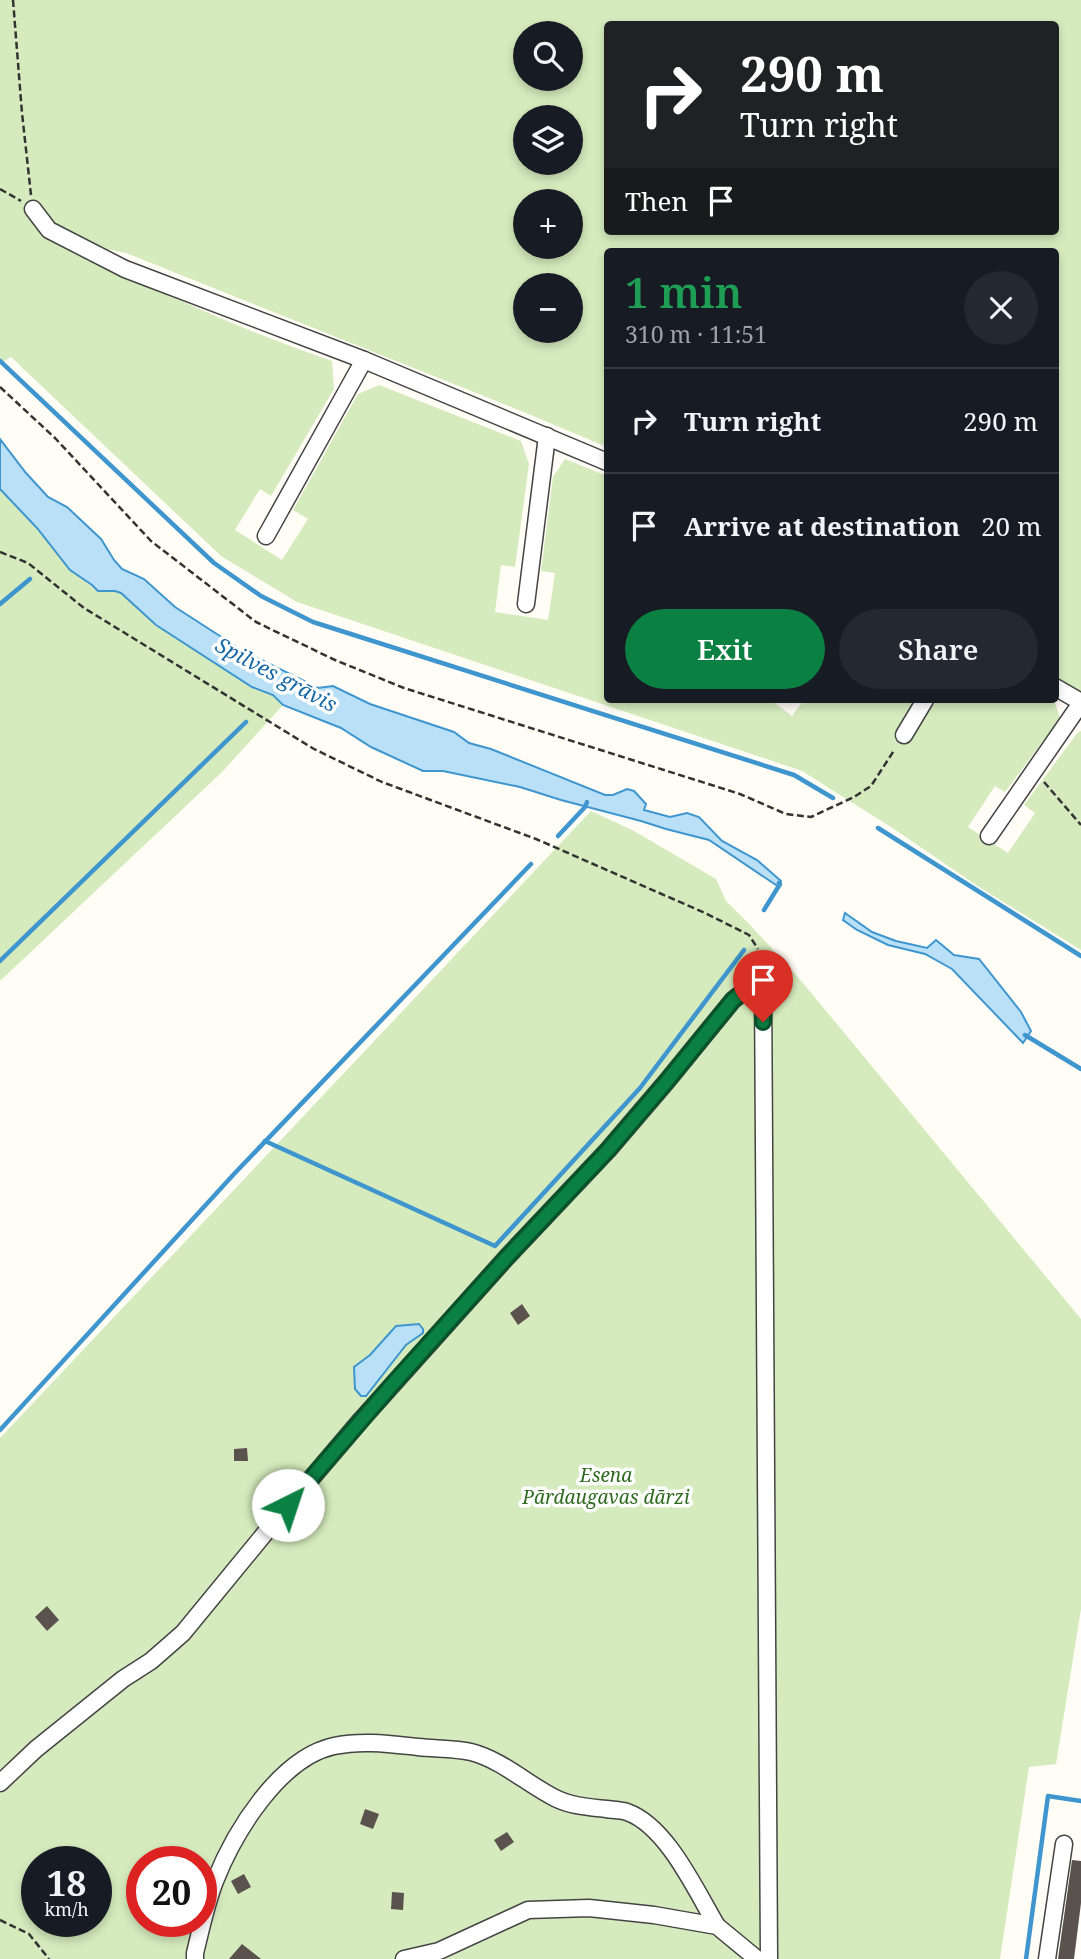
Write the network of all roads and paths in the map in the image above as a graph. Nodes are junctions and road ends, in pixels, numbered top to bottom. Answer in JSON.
{"nodes":[{"id":1,"x":13,"y":0,"type":"edge"},
{"id":2,"x":0,"y":189,"type":"edge"},
{"id":3,"x":33,"y":208,"type":"junction"},
{"id":4,"x":364,"y":360,"type":"junction"},
{"id":5,"x":0,"y":387,"type":"edge"},
{"id":6,"x":547,"y":436,"type":"junction"},
{"id":7,"x":604,"y":461,"type":"edge"},
{"id":8,"x":266,"y":536,"type":"dead end"},
{"id":9,"x":0,"y":552,"type":"edge"},
{"id":10,"x":526,"y":604,"type":"dead end"},
{"id":11,"x":1059,"y":689,"type":"edge"},
{"id":12,"x":923,"y":703,"type":"edge"},
{"id":13,"x":1081,"y":703,"type":"edge"},
{"id":14,"x":904,"y":735,"type":"joint"},
{"id":15,"x":1035,"y":770,"type":"junction"},
{"id":16,"x":1081,"y":825,"type":"edge"},
{"id":17,"x":989,"y":836,"type":"dead end"},
{"id":18,"x":765,"y":961,"type":"joint"},
{"id":19,"x":763,"y":995,"type":"junction"},
{"id":20,"x":0,"y":1783,"type":"edge"},
{"id":21,"x":1064,"y":1844,"type":"dead end"},
{"id":22,"x":0,"y":1920,"type":"edge"},
{"id":23,"x":717,"y":1926,"type":"junction"},
{"id":24,"x":49,"y":1959,"type":"edge"},
{"id":25,"x":195,"y":1959,"type":"edge"},
{"id":26,"x":404,"y":1959,"type":"edge"},
{"id":27,"x":757,"y":1959,"type":"edge"},
{"id":28,"x":769,"y":1959,"type":"edge"},
{"id":29,"x":1047,"y":1959,"type":"edge"}],
"edges":[{"from":1,"to":3,"type":"path"},
{"from":2,"to":3,"type":"path"},
{"from":3,"to":4,"type":"street"},
{"from":4,"to":6,"type":"street"},
{"from":4,"to":8,"type":"street"},
{"from":5,"to":14,"type":"path"},
{"from":6,"to":7,"type":"street"},
{"from":6,"to":10,"type":"street"},
{"from":9,"to":18,"type":"path"},
{"from":11,"to":13,"type":"street"},
{"from":12,"to":14,"type":"street"},
{"from":13,"to":15,"type":"street"},
{"from":15,"to":16,"type":"path"},
{"from":15,"to":17,"type":"street"},
{"from":18,"to":19,"type":"street"},
{"from":19,"to":20,"type":"street"},
{"from":19,"to":28,"type":"street"},
{"from":21,"to":29,"type":"street"},
{"from":22,"to":24,"type":"path"},
{"from":23,"to":25,"type":"street"},
{"from":23,"to":26,"type":"street"},
{"from":23,"to":27,"type":"street"}]}
